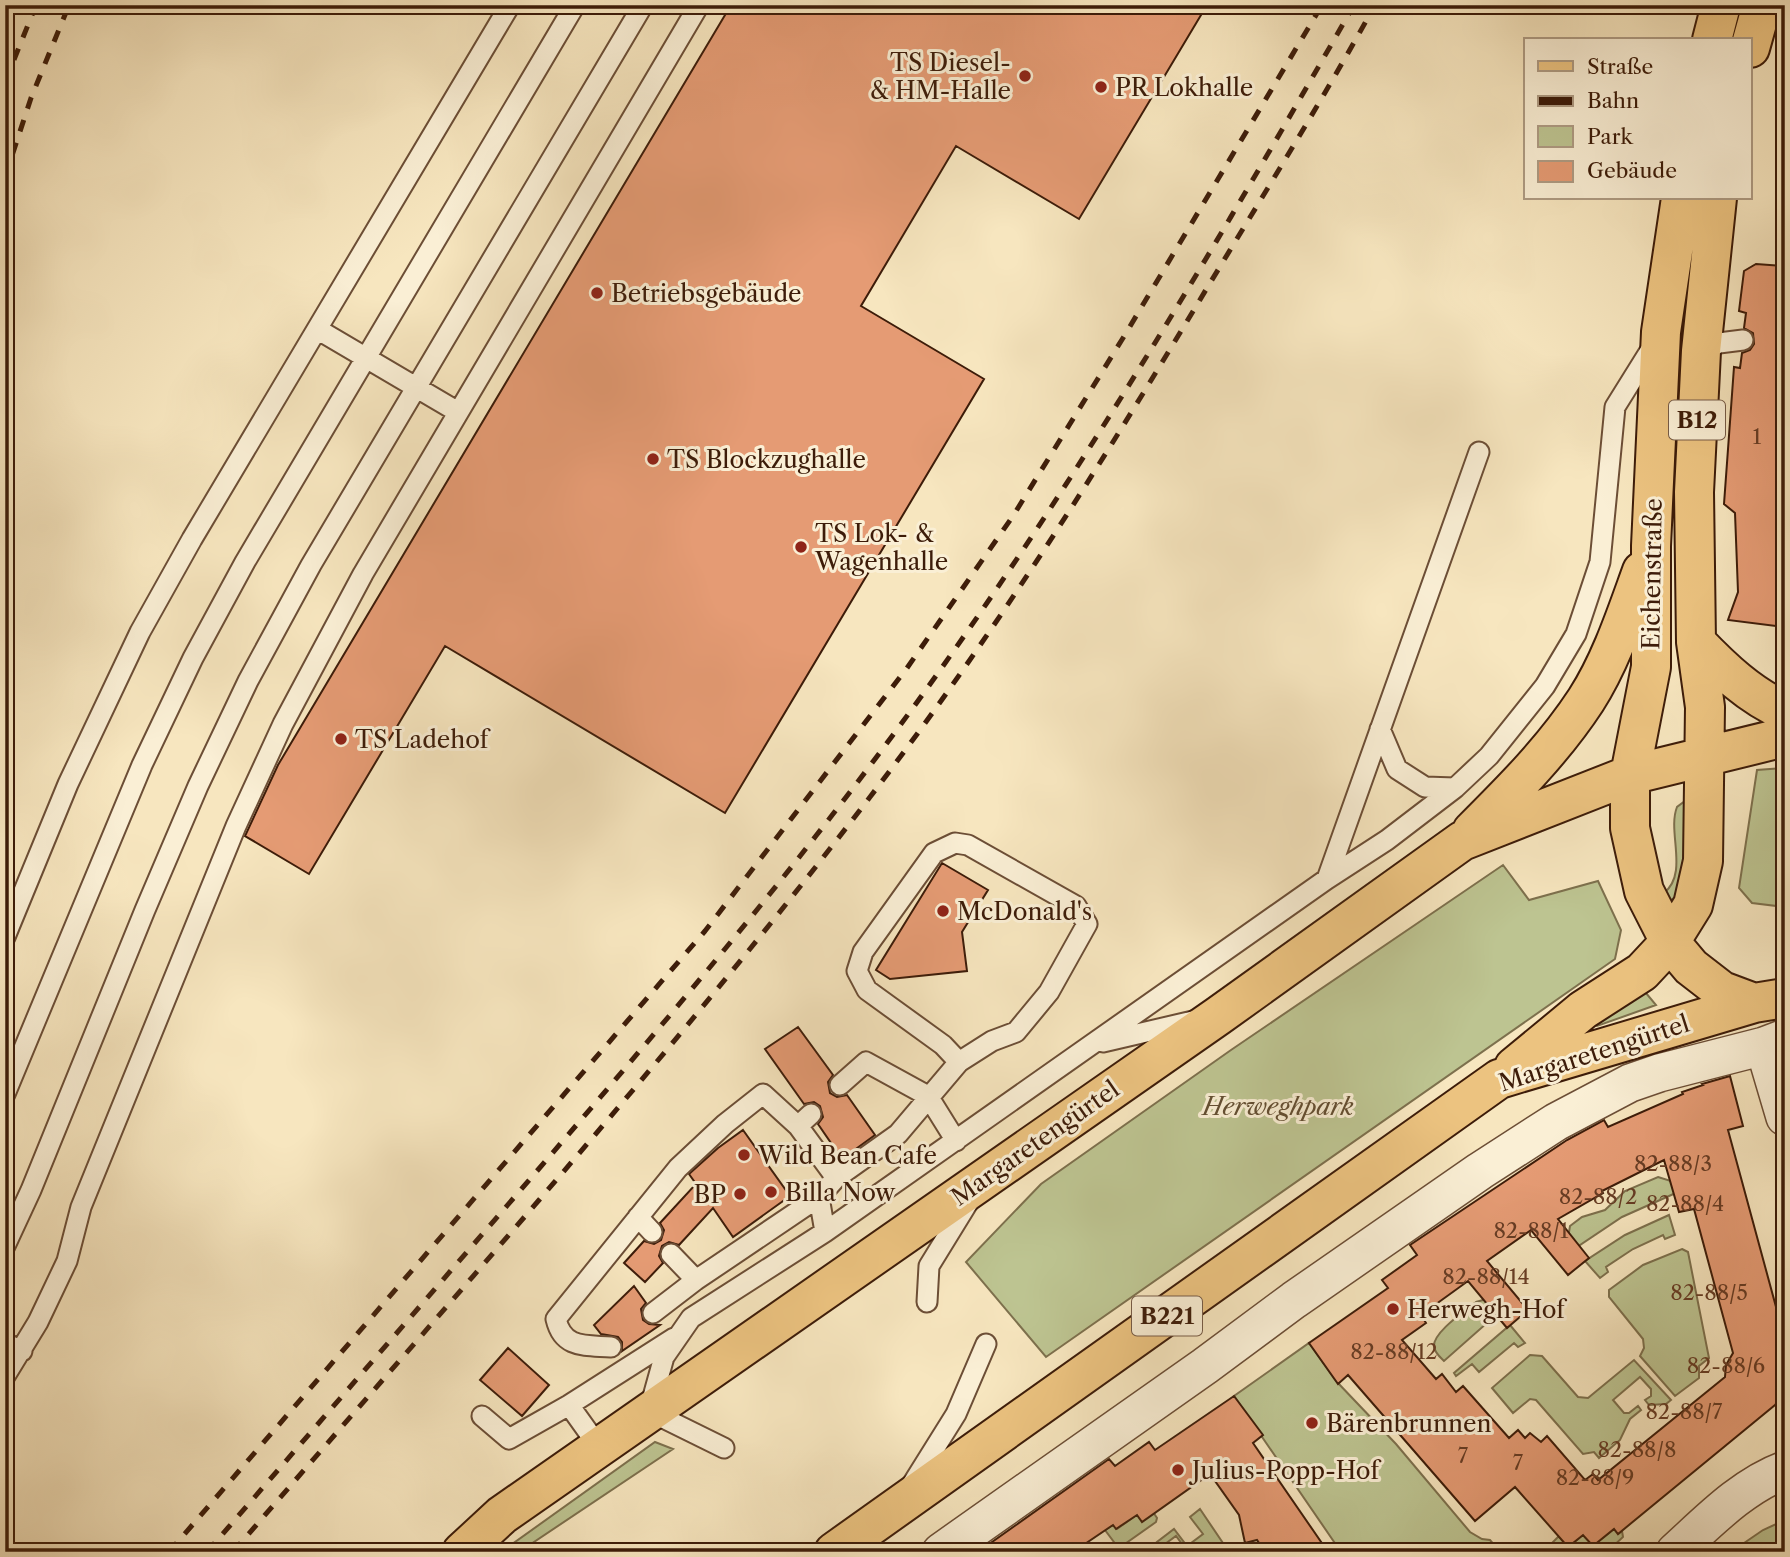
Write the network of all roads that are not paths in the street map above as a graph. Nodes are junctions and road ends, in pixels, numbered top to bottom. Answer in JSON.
{"nodes":[{"id":1,"x":510,"y":5,"type":"edge"},
{"id":2,"x":575,"y":5,"type":"edge"},
{"id":3,"x":643,"y":5,"type":"edge"},
{"id":4,"x":699,"y":5,"type":"edge"},
{"id":5,"x":1721,"y":5,"type":"edge"},
{"id":6,"x":1762,"y":5,"type":"edge"},
{"id":7,"x":1713,"y":38,"type":"edge"},
{"id":8,"x":1752,"y":41,"type":"edge"},
{"id":9,"x":1681,"y":200,"type":"edge"},
{"id":10,"x":1717,"y":200,"type":"edge"},
{"id":11,"x":317,"y":329,"type":"junction"},
{"id":12,"x":1661,"y":332,"type":"junction"},
{"id":13,"x":1743,"y":340,"type":"dead end"},
{"id":14,"x":1701,"y":351,"type":"junction"},
{"id":15,"x":365,"y":358,"type":"junction"},
{"id":16,"x":417,"y":388,"type":"junction"},
{"id":17,"x":458,"y":412,"type":"junction"},
{"id":18,"x":1479,"y":452,"type":"dead end"},
{"id":19,"x":1651,"y":546,"type":"junction"},
{"id":20,"x":1696,"y":642,"type":"junction"},
{"id":21,"x":1785,"y":711,"type":"edge"},
{"id":22,"x":1380,"y":729,"type":"junction"},
{"id":23,"x":1785,"y":737,"type":"edge"},
{"id":24,"x":1705,"y":755,"type":"junction"},
{"id":25,"x":1630,"y":775,"type":"junction"},
{"id":26,"x":1455,"y":788,"type":"junction"},
{"id":27,"x":1462,"y":841,"type":"junction"},
{"id":28,"x":1327,"y":878,"type":"junction"},
{"id":29,"x":5,"y":937,"type":"edge"},
{"id":30,"x":1670,"y":942,"type":"junction"},
{"id":31,"x":1770,"y":1000,"type":"edge"},
{"id":32,"x":1218,"y":1016,"type":"junction"},
{"id":33,"x":1775,"y":1042,"type":"edge"},
{"id":34,"x":1092,"y":1044,"type":"junction"},
{"id":35,"x":959,"y":1062,"type":"junction"},
{"id":36,"x":1499,"y":1079,"type":"junction"},
{"id":37,"x":840,"y":1085,"type":"dead end"},
{"id":38,"x":5,"y":1094,"type":"edge"},
{"id":39,"x":928,"y":1096,"type":"junction"},
{"id":40,"x":1785,"y":1117,"type":"edge"},
{"id":41,"x":956,"y":1141,"type":"junction"},
{"id":42,"x":836,"y":1178,"type":"junction"},
{"id":43,"x":982,"y":1180,"type":"junction"},
{"id":44,"x":819,"y":1197,"type":"junction"},
{"id":45,"x":638,"y":1217,"type":"junction"},
{"id":46,"x":652,"y":1232,"type":"dead end"},
{"id":47,"x":825,"y":1232,"type":"junction"},
{"id":48,"x":5,"y":1246,"type":"edge"},
{"id":49,"x":671,"y":1254,"type":"dead end"},
{"id":50,"x":696,"y":1280,"type":"junction"},
{"id":51,"x":927,"y":1301,"type":"dead end"},
{"id":52,"x":653,"y":1313,"type":"dead end"},
{"id":53,"x":677,"y":1335,"type":"junction"},
{"id":54,"x":986,"y":1345,"type":"dead end"},
{"id":55,"x":14,"y":1347,"type":"edge"},
{"id":56,"x":611,"y":1347,"type":"dead end"},
{"id":57,"x":5,"y":1376,"type":"edge"},
{"id":58,"x":569,"y":1405,"type":"junction"},
{"id":59,"x":649,"y":1411,"type":"junction"},
{"id":60,"x":482,"y":1416,"type":"dead end"},
{"id":61,"x":599,"y":1447,"type":"junction"},
{"id":62,"x":724,"y":1448,"type":"dead end"},
{"id":63,"x":1785,"y":1470,"type":"edge"},
{"id":64,"x":898,"y":1507,"type":"junction"},
{"id":65,"x":502,"y":1515,"type":"junction"},
{"id":66,"x":431,"y":1552,"type":"edge"},
{"id":67,"x":462,"y":1552,"type":"edge"},
{"id":68,"x":834,"y":1552,"type":"edge"},
{"id":69,"x":941,"y":1552,"type":"edge"},
{"id":70,"x":1675,"y":1552,"type":"edge"}],
"edges":[{"from":1,"to":11,"type":"lane"},
{"from":2,"to":15,"type":"lane"},
{"from":3,"to":16,"type":"lane"},
{"from":4,"to":17,"type":"lane"},
{"from":5,"to":7,"type":"main road"},
{"from":6,"to":8,"type":"main road"},
{"from":9,"to":12,"type":"main road","name":"Eichenstraße","number":"B12"},
{"from":10,"to":14,"type":"main road","name":"Eichenstraße","number":"B12"},
{"from":11,"to":15,"type":"lane"},
{"from":11,"to":29,"type":"lane"},
{"from":12,"to":19,"type":"main road","name":"Eichenstraße","number":"B12"},
{"from":12,"to":26,"type":"lane"},
{"from":13,"to":14,"type":"lane"},
{"from":14,"to":20,"type":"main road","name":"Eichenstraße","number":"B12"},
{"from":15,"to":16,"type":"lane"},
{"from":15,"to":38,"type":"lane"},
{"from":16,"to":17,"type":"lane"},
{"from":16,"to":48,"type":"lane"},
{"from":17,"to":55,"type":"lane"},
{"from":18,"to":22,"type":"lane"},
{"from":19,"to":25,"type":"main road","name":"Eichenstraße","number":"B12"},
{"from":19,"to":27,"type":"main road"},
{"from":20,"to":21,"type":"main road"},
{"from":20,"to":24,"type":"main road","name":"Eichenstraße","number":"B12"},
{"from":22,"to":26,"type":"lane"},
{"from":22,"to":28,"type":"lane"},
{"from":23,"to":24,"type":"main road","name":"Margaretengürtel"},
{"from":24,"to":25,"type":"main road","name":"Margaretengürtel"},
{"from":24,"to":30,"type":"main road","name":"Eichenstraße"},
{"from":25,"to":27,"type":"main road","name":"Margaretengürtel"},
{"from":25,"to":30,"type":"main road","name":"Eichenstraße"},
{"from":26,"to":28,"type":"lane"},
{"from":27,"to":32,"type":"main road","name":"Margaretengürtel"},
{"from":28,"to":34,"type":"lane"},
{"from":30,"to":31,"type":"main road","name":"Eichenstraße"},
{"from":30,"to":36,"type":"main road","name":"Eichenstraße"},
{"from":31,"to":36,"type":"main road","name":"Margaretengürtel","number":"B221"},
{"from":32,"to":34,"type":"lane"},
{"from":32,"to":43,"type":"main road","name":"Margaretengürtel"},
{"from":33,"to":40,"type":"street"},
{"from":33,"to":69,"type":"street","name":"Margaretengürtel"},
{"from":34,"to":41,"type":"lane"},
{"from":35,"to":35,"type":"lane"},
{"from":35,"to":39,"type":"lane"},
{"from":36,"to":64,"type":"main road","name":"Margaretengürtel","number":"B221"},
{"from":37,"to":39,"type":"lane"},
{"from":39,"to":41,"type":"lane"},
{"from":39,"to":42,"type":"lane"},
{"from":41,"to":47,"type":"lane"},
{"from":42,"to":44,"type":"lane"},
{"from":42,"to":45,"type":"lane"},
{"from":43,"to":51,"type":"lane"},
{"from":43,"to":59,"type":"main road","name":"Margaretengürtel"},
{"from":44,"to":47,"type":"lane"},
{"from":44,"to":50,"type":"lane"},
{"from":45,"to":46,"type":"lane"},
{"from":45,"to":56,"type":"lane"},
{"from":47,"to":53,"type":"lane"},
{"from":49,"to":50,"type":"lane"},
{"from":50,"to":52,"type":"lane"},
{"from":53,"to":58,"type":"lane"},
{"from":53,"to":59,"type":"lane"},
{"from":54,"to":64,"type":"lane"},
{"from":55,"to":57,"type":"lane"},
{"from":58,"to":60,"type":"lane"},
{"from":58,"to":61,"type":"lane"},
{"from":59,"to":61,"type":"main road","name":"Margaretengürtel"},
{"from":59,"to":62,"type":"lane"},
{"from":61,"to":65,"type":"main road","name":"Margaretengürtel"},
{"from":63,"to":70,"type":"street"},
{"from":64,"to":68,"type":"main road","name":"Margaretengürtel","number":"B221"},
{"from":65,"to":66,"type":"main road"},
{"from":65,"to":67,"type":"main road","name":"Margaretengürtel"}]}
